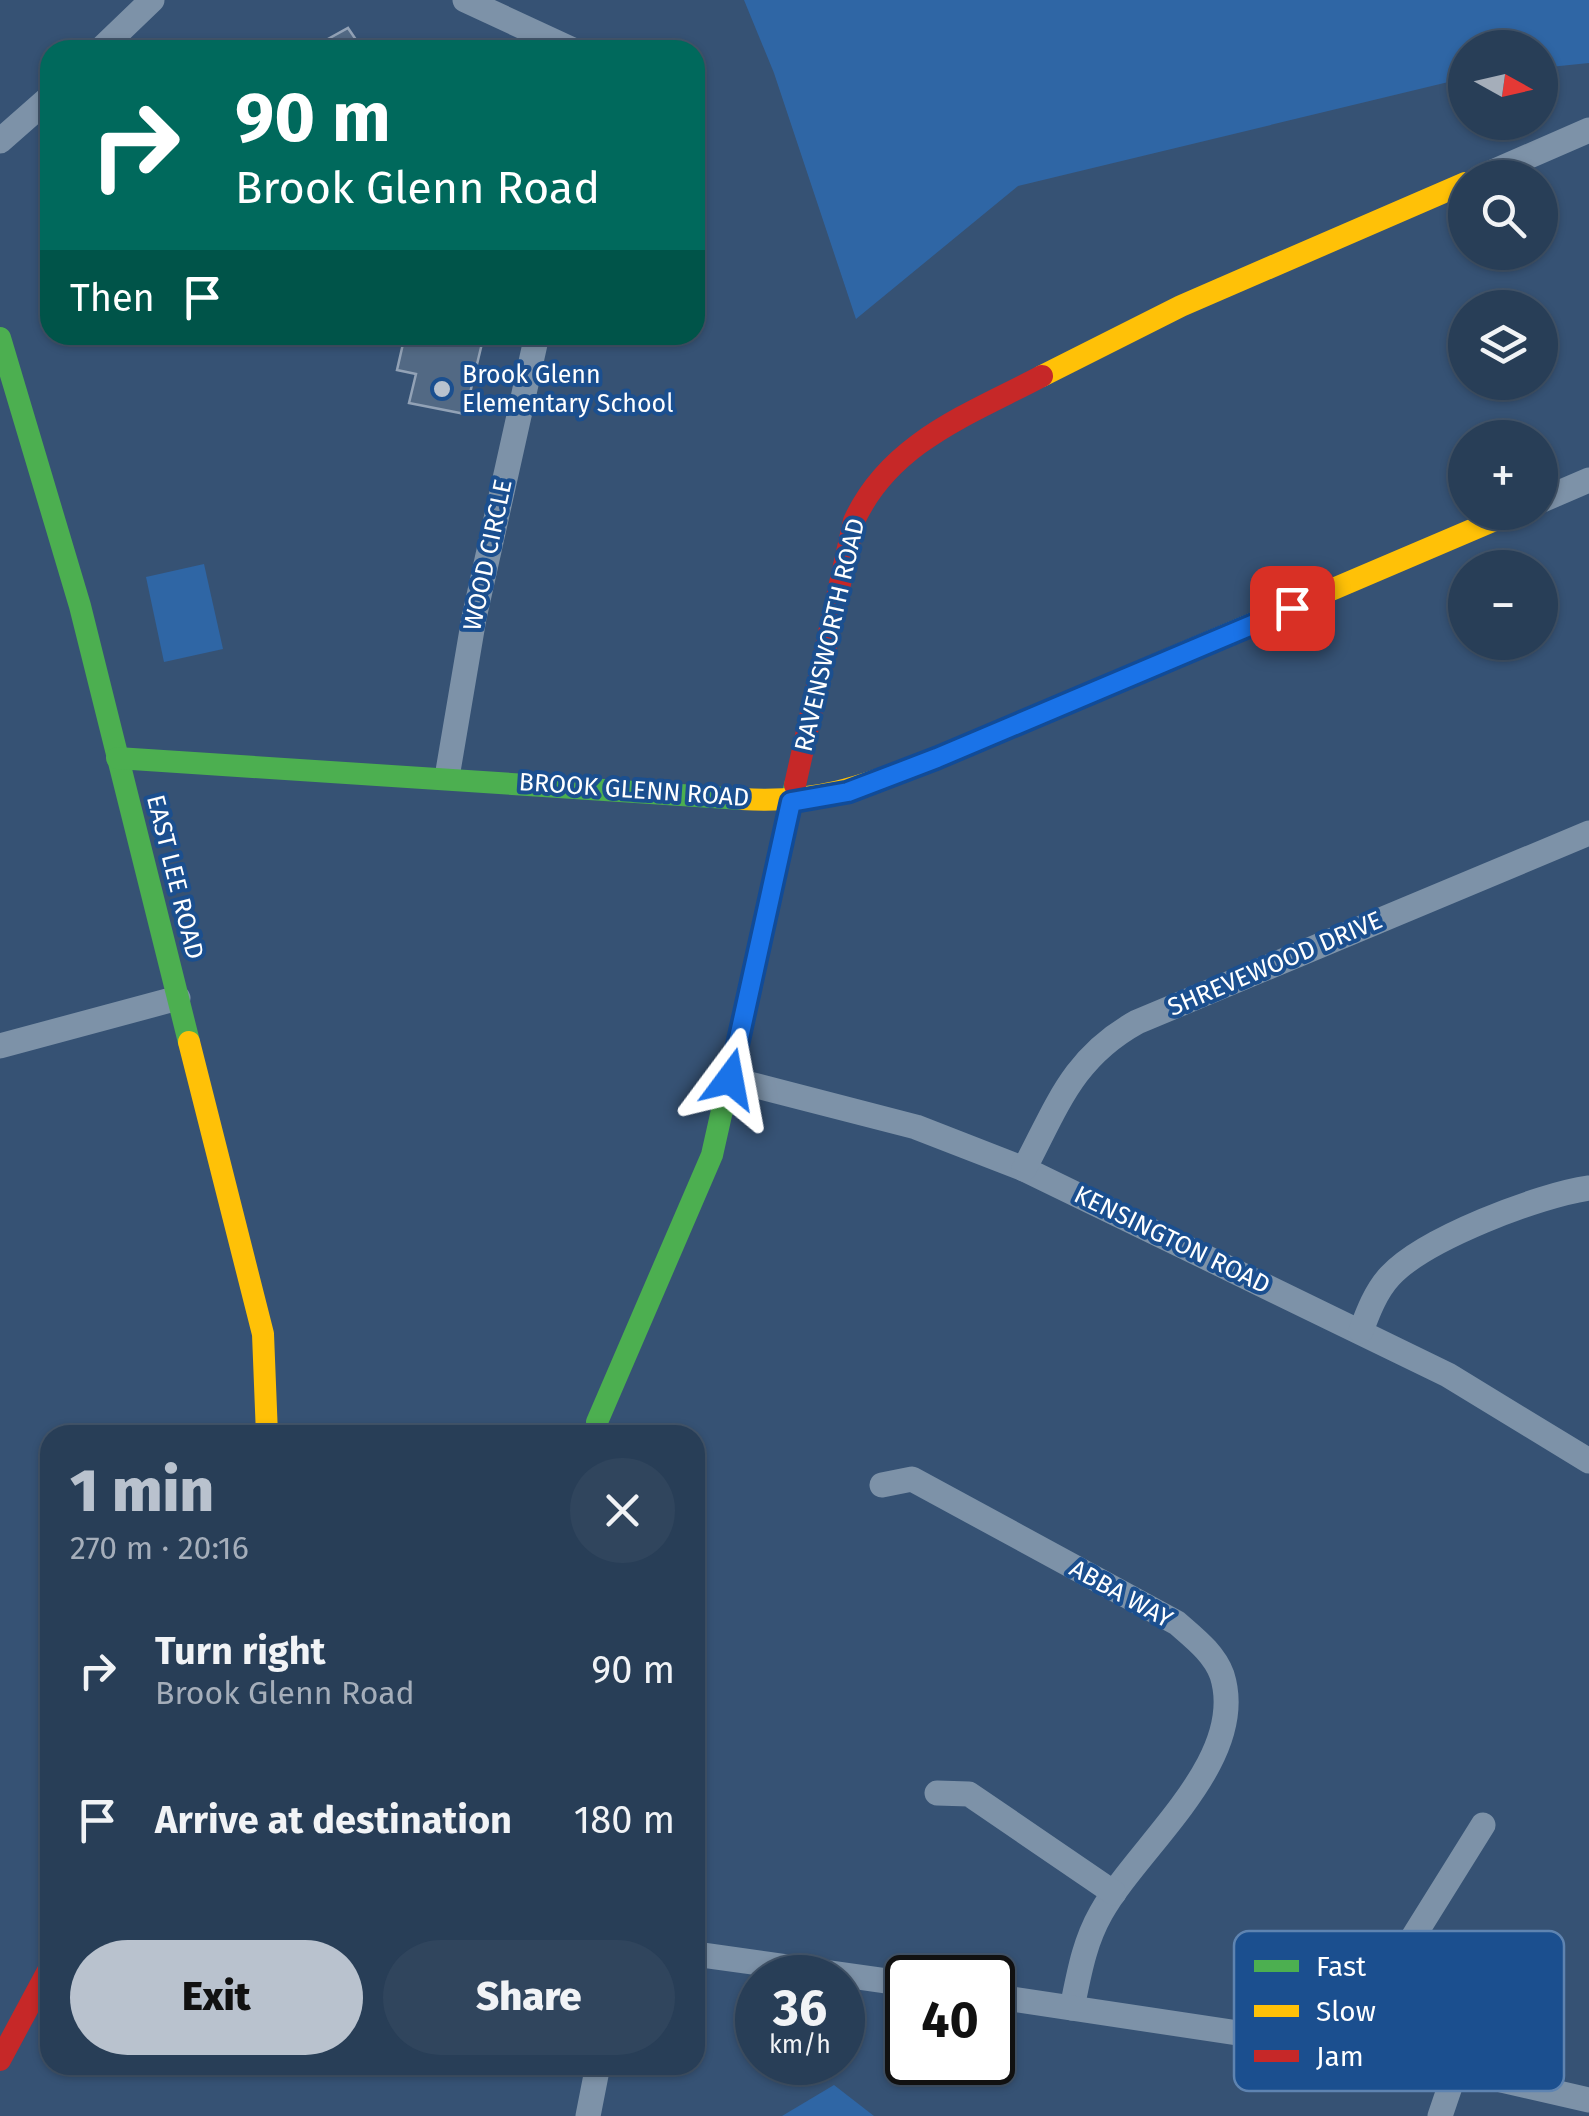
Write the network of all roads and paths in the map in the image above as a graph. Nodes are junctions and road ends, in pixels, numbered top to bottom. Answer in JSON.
{"nodes":[{"id":1,"x":152,"y":0,"type":"edge"},
{"id":2,"x":465,"y":0,"type":"edge"},
{"id":3,"x":110,"y":40,"type":"edge"},
{"id":4,"x":551,"y":40,"type":"edge"},
{"id":5,"x":40,"y":106,"type":"edge"},
{"id":6,"x":1589,"y":130,"type":"edge"},
{"id":7,"x":0,"y":141,"type":"edge"},
{"id":8,"x":1520,"y":160,"type":"edge"},
{"id":9,"x":1448,"y":191,"type":"edge"},
{"id":10,"x":0,"y":338,"type":"edge"},
{"id":11,"x":535,"y":345,"type":"edge"},
{"id":12,"x":1589,"y":480,"type":"edge"},
{"id":13,"x":1558,"y":493,"type":"edge"},
{"id":14,"x":1472,"y":530,"type":"edge"},
{"id":15,"x":117,"y":758,"type":"junction"},
{"id":16,"x":447,"y":777,"type":"junction"},
{"id":17,"x":791,"y":802,"type":"junction"},
{"id":18,"x":1589,"y":833,"type":"edge"},
{"id":19,"x":178,"y":998,"type":"junction"},
{"id":20,"x":0,"y":1046,"type":"edge"},
{"id":21,"x":730,"y":1079,"type":"junction"},
{"id":22,"x":1024,"y":1169,"type":"junction"},
{"id":23,"x":1589,"y":1188,"type":"edge"},
{"id":24,"x":1360,"y":1331,"type":"junction"},
{"id":25,"x":597,"y":1422,"type":"dead end"},
{"id":26,"x":266,"y":1425,"type":"edge"},
{"id":27,"x":1589,"y":1461,"type":"edge"},
{"id":28,"x":882,"y":1485,"type":"dead end"},
{"id":29,"x":937,"y":1793,"type":"dead end"},
{"id":30,"x":1483,"y":1825,"type":"dead end"},
{"id":31,"x":1114,"y":1893,"type":"junction"},
{"id":32,"x":1417,"y":1931,"type":"edge"},
{"id":33,"x":705,"y":1955,"type":"edge"},
{"id":34,"x":885,"y":1981,"type":"edge"},
{"id":35,"x":40,"y":1986,"type":"edge"},
{"id":36,"x":1015,"y":1999,"type":"edge"},
{"id":37,"x":1072,"y":2008,"type":"junction"},
{"id":38,"x":1234,"y":2032,"type":"edge"},
{"id":39,"x":0,"y":2060,"type":"edge"},
{"id":40,"x":596,"y":2075,"type":"edge"},
{"id":41,"x":1449,"y":2091,"type":"edge"},
{"id":42,"x":1550,"y":2091,"type":"edge"},
{"id":43,"x":1589,"y":2100,"type":"edge"},
{"id":44,"x":588,"y":2116,"type":"edge"},
{"id":45,"x":1440,"y":2116,"type":"edge"}],
"edges":[{"from":1,"to":3,"type":"street"},
{"from":2,"to":4,"type":"street"},
{"from":5,"to":7,"type":"street"},
{"from":6,"to":8,"type":"street"},
{"from":9,"to":17,"type":"street","name":"RAVENSWORTH ROAD"},
{"from":10,"to":15,"type":"street","name":"EAST LEE ROAD"},
{"from":11,"to":16,"type":"street","name":"WOOD CIRCLE"},
{"from":12,"to":13,"type":"street"},
{"from":14,"to":17,"type":"street","name":"BROOK GLENN ROAD"},
{"from":15,"to":16,"type":"street","name":"BROOK GLENN ROAD"},
{"from":15,"to":19,"type":"street","name":"EAST LEE ROAD"},
{"from":16,"to":17,"type":"street","name":"BROOK GLENN ROAD"},
{"from":17,"to":21,"type":"street","name":"RAVENSWORTH ROAD"},
{"from":18,"to":22,"type":"street","name":"SHREVEWOOD DRIVE"},
{"from":19,"to":20,"type":"street"},
{"from":19,"to":26,"type":"street","name":"EAST LEE ROAD"},
{"from":21,"to":22,"type":"street","name":"KENSINGTON ROAD"},
{"from":21,"to":25,"type":"street","name":"RAVENSWORTH ROAD"},
{"from":22,"to":24,"type":"street","name":"KENSINGTON ROAD"},
{"from":23,"to":24,"type":"street"},
{"from":24,"to":27,"type":"street","name":"KENSINGTON ROAD"},
{"from":28,"to":31,"type":"street","name":"ABBA WAY"},
{"from":29,"to":31,"type":"street"},
{"from":30,"to":32,"type":"street"},
{"from":31,"to":37,"type":"street","name":"ABBA WAY"},
{"from":33,"to":34,"type":"street"},
{"from":35,"to":39,"type":"street"},
{"from":36,"to":37,"type":"street"},
{"from":37,"to":38,"type":"street"},
{"from":40,"to":44,"type":"street"},
{"from":41,"to":45,"type":"street"},
{"from":42,"to":43,"type":"street"}]}
